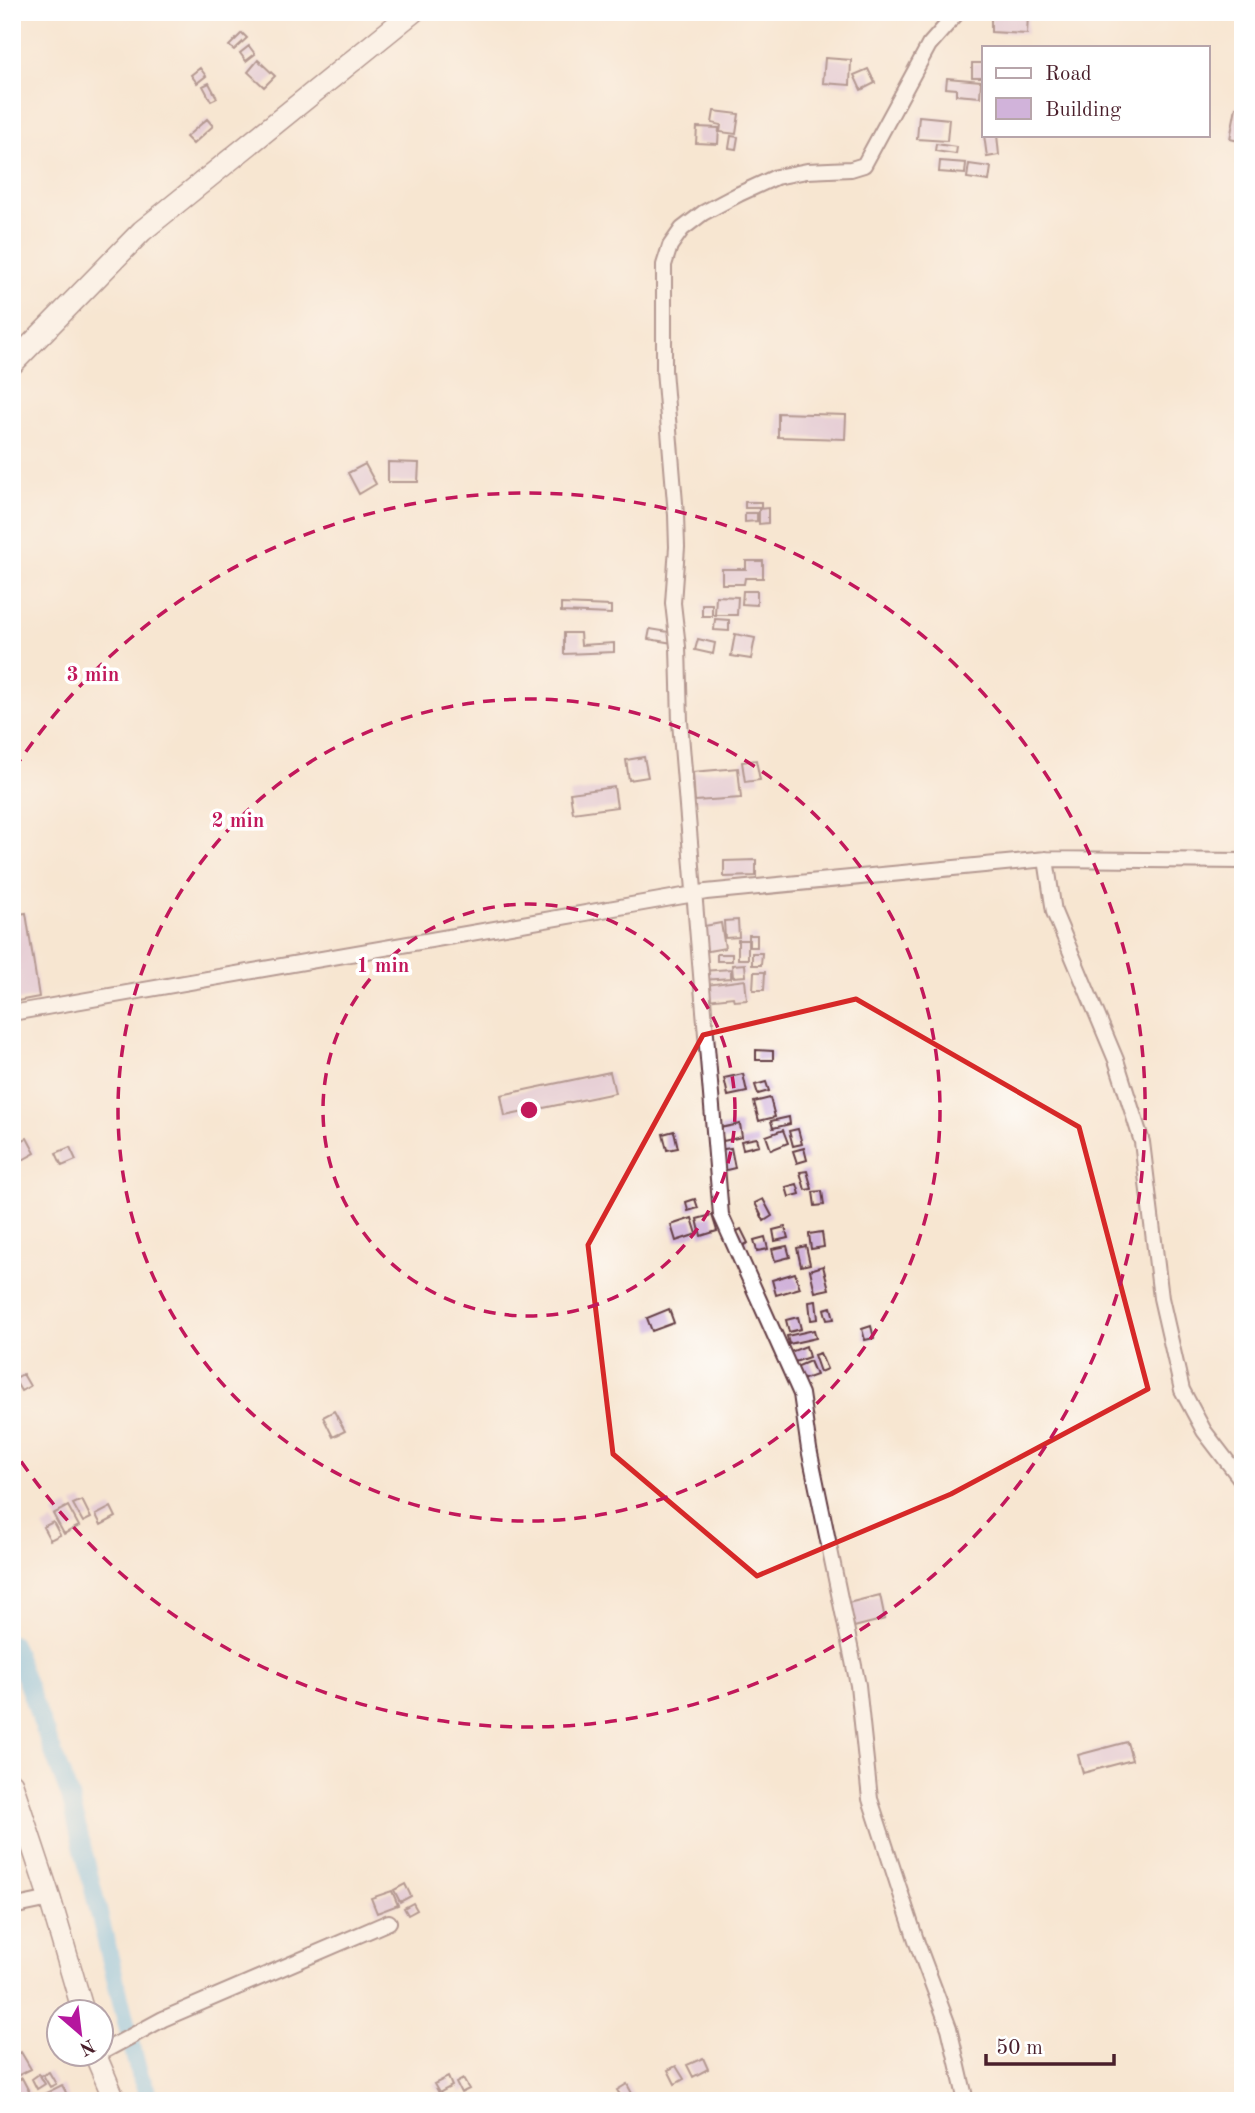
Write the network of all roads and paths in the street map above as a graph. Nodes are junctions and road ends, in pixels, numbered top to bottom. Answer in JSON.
{"nodes":[{"id":1,"x":413,"y":12,"type":"edge"},
{"id":2,"x":958,"y":12,"type":"edge"},
{"id":3,"x":12,"y":364,"type":"edge"},
{"id":4,"x":1046,"y":859,"type":"junction"},
{"id":5,"x":1243,"y":861,"type":"edge"},
{"id":6,"x":695,"y":895,"type":"junction"},
{"id":7,"x":12,"y":1013,"type":"edge"},
{"id":8,"x":1243,"y":1482,"type":"edge"},
{"id":9,"x":12,"y":1784,"type":"edge"},
{"id":10,"x":50,"y":1899,"type":"junction"},
{"id":11,"x":12,"y":1907,"type":"edge"},
{"id":12,"x":389,"y":1922,"type":"dead end"},
{"id":13,"x":79,"y":1997,"type":"edge"},
{"id":14,"x":116,"y":2044,"type":"edge"},
{"id":15,"x":103,"y":2068,"type":"edge"},
{"id":16,"x":115,"y":2101,"type":"edge"},
{"id":17,"x":967,"y":2101,"type":"edge"}],
"edges":[{"from":1,"to":3,"type":"main road"},
{"from":2,"to":6,"type":"street"},
{"from":4,"to":5,"type":"street"},
{"from":4,"to":6,"type":"street"},
{"from":4,"to":8,"type":"street"},
{"from":6,"to":7,"type":"street"},
{"from":6,"to":17,"type":"street"},
{"from":9,"to":10,"type":"main road"},
{"from":10,"to":11,"type":"street"},
{"from":10,"to":13,"type":"main road"},
{"from":12,"to":14,"type":"street"},
{"from":15,"to":16,"type":"main road"}]}
